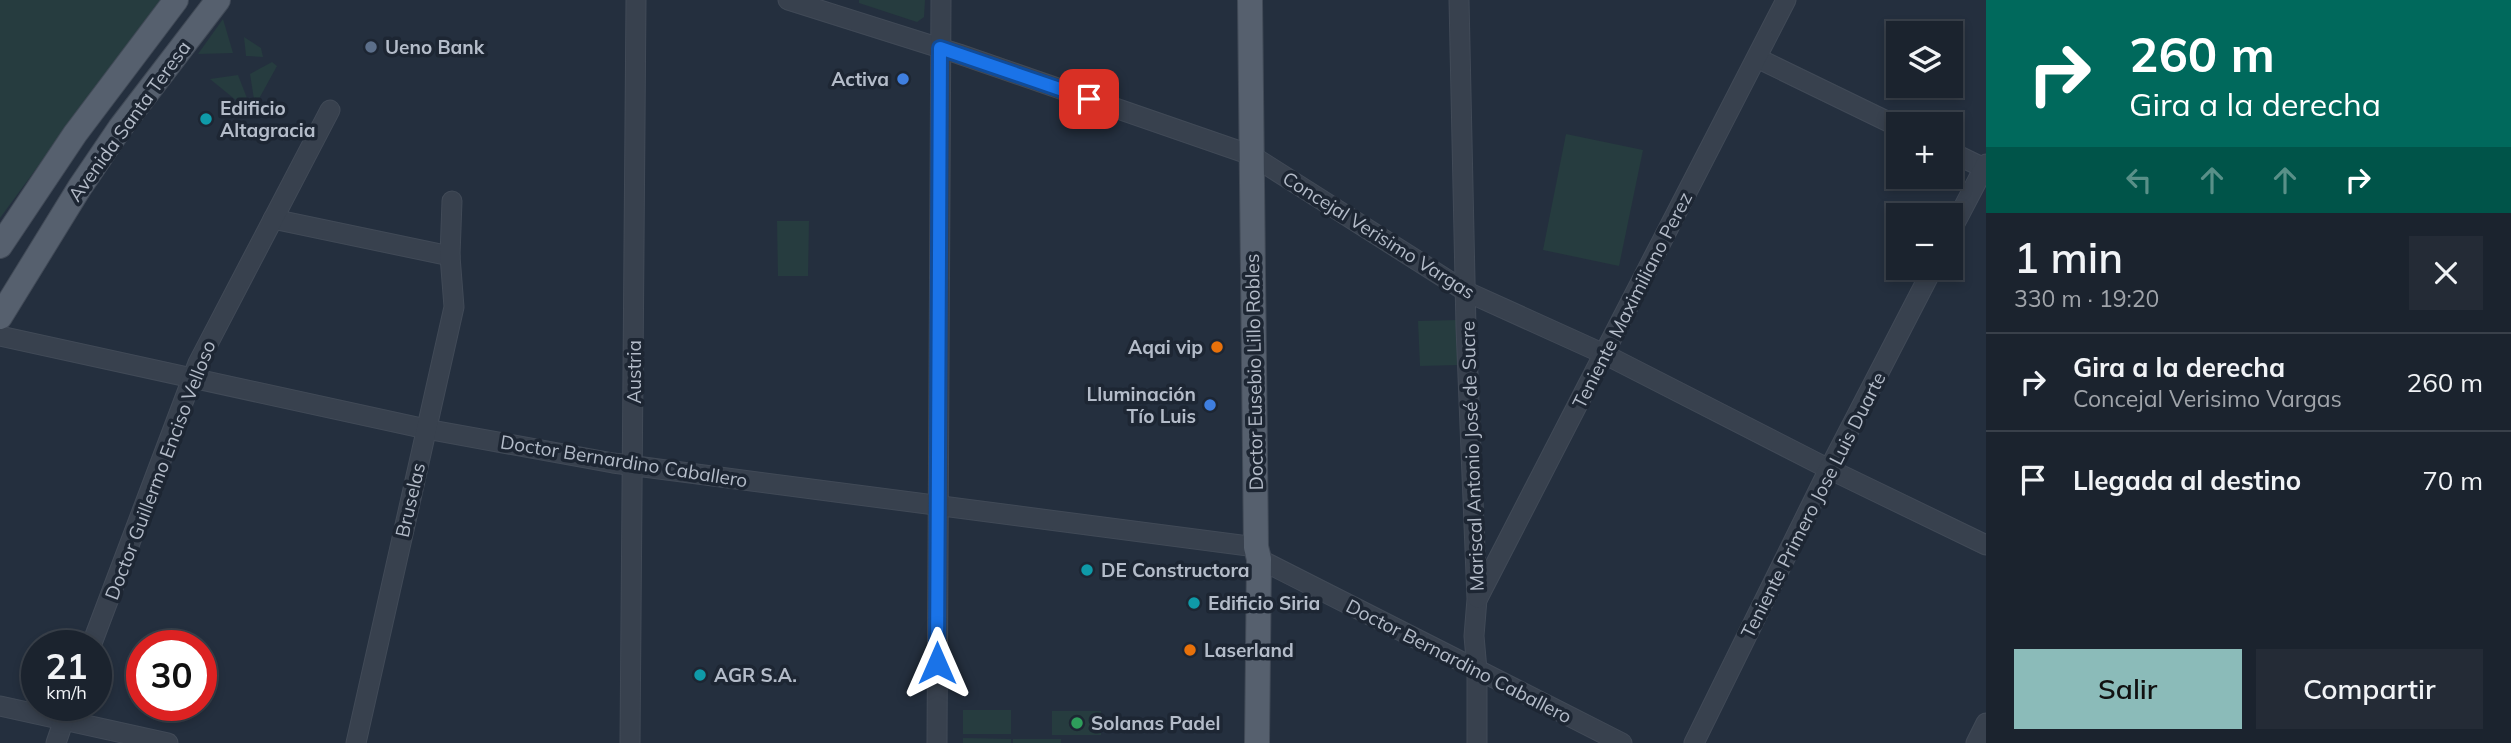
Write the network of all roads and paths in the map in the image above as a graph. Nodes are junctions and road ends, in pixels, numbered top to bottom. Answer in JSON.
{"nodes":[{"id":1,"x":176,"y":0,"type":"edge"},
{"id":2,"x":218,"y":0,"type":"edge"},
{"id":3,"x":636,"y":0,"type":"edge"},
{"id":4,"x":788,"y":0,"type":"edge"},
{"id":5,"x":941,"y":0,"type":"edge"},
{"id":6,"x":1250,"y":0,"type":"edge"},
{"id":7,"x":1459,"y":0,"type":"edge"},
{"id":8,"x":1786,"y":0,"type":"edge"},
{"id":9,"x":940,"y":48,"type":"junction"},
{"id":10,"x":1757,"y":58,"type":"junction"},
{"id":11,"x":330,"y":110,"type":"dead end"},
{"id":12,"x":1886,"y":121,"type":"edge"},
{"id":13,"x":1251,"y":155,"type":"junction"},
{"id":14,"x":1963,"y":157,"type":"edge"},
{"id":15,"x":1985,"y":167,"type":"edge"},
{"id":16,"x":452,"y":201,"type":"dead end"},
{"id":17,"x":1963,"y":208,"type":"edge"},
{"id":18,"x":273,"y":219,"type":"junction"},
{"id":19,"x":0,"y":246,"type":"edge"},
{"id":20,"x":450,"y":256,"type":"junction"},
{"id":21,"x":1927,"y":280,"type":"edge"},
{"id":22,"x":1465,"y":291,"type":"junction"},
{"id":23,"x":0,"y":317,"type":"edge"},
{"id":24,"x":0,"y":336,"type":"edge"},
{"id":25,"x":1604,"y":354,"type":"junction"},
{"id":26,"x":192,"y":379,"type":"junction"},
{"id":27,"x":426,"y":429,"type":"junction"},
{"id":28,"x":633,"y":466,"type":"junction"},
{"id":29,"x":1829,"y":469,"type":"junction"},
{"id":30,"x":937,"y":506,"type":"junction"},
{"id":31,"x":1986,"y":545,"type":"edge"},
{"id":32,"x":1257,"y":553,"type":"junction"},
{"id":33,"x":1477,"y":599,"type":"junction"},
{"id":34,"x":97,"y":630,"type":"edge"},
{"id":35,"x":1477,"y":670,"type":"junction"},
{"id":36,"x":0,"y":706,"type":"edge"},
{"id":37,"x":21,"y":708,"type":"edge"},
{"id":38,"x":63,"y":721,"type":"edge"},
{"id":39,"x":93,"y":721,"type":"edge"},
{"id":40,"x":1986,"y":723,"type":"edge"},
{"id":41,"x":55,"y":743,"type":"edge"},
{"id":42,"x":168,"y":743,"type":"edge"},
{"id":43,"x":356,"y":743,"type":"edge"},
{"id":44,"x":630,"y":743,"type":"edge"},
{"id":45,"x":937,"y":743,"type":"edge"},
{"id":46,"x":1257,"y":743,"type":"edge"},
{"id":47,"x":1477,"y":743,"type":"edge"},
{"id":48,"x":1622,"y":743,"type":"edge"},
{"id":49,"x":1694,"y":743,"type":"edge"},
{"id":50,"x":1976,"y":743,"type":"edge"}],
"edges":[{"from":1,"to":19,"type":"main road","name":"Avenida Santa Teresa"},
{"from":2,"to":23,"type":"main road","name":"Avenida Santa Teresa"},
{"from":3,"to":28,"type":"street","name":"Austria"},
{"from":4,"to":9,"type":"street","name":"Concejal Verisimo Vargas"},
{"from":5,"to":9,"type":"street"},
{"from":6,"to":13,"type":"main road","name":"Doctor Eusebio Lillo Robles"},
{"from":7,"to":22,"type":"street","name":"Mariscal Antonio José de Sucre"},
{"from":8,"to":10,"type":"street","name":"Teniente Maximiliano Perez"},
{"from":9,"to":13,"type":"street","name":"Concejal Verisimo Vargas"},
{"from":9,"to":30,"type":"street"},
{"from":10,"to":12,"type":"street"},
{"from":10,"to":25,"type":"street","name":"Teniente Maximiliano Perez"},
{"from":11,"to":18,"type":"street","name":"Doctor Guillermo Enciso Velloso"},
{"from":13,"to":22,"type":"street","name":"Concejal Verisimo Vargas"},
{"from":13,"to":32,"type":"main road","name":"Doctor Eusebio Lillo Robles"},
{"from":14,"to":15,"type":"street"},
{"from":15,"to":17,"type":"street"},
{"from":16,"to":20,"type":"street","name":"Bruselas"},
{"from":18,"to":20,"type":"street"},
{"from":18,"to":26,"type":"street","name":"Doctor Guillermo Enciso Velloso"},
{"from":20,"to":27,"type":"street","name":"Bruselas"},
{"from":21,"to":29,"type":"street","name":"Teniente Primero Jose Luis Duarte"},
{"from":22,"to":25,"type":"street","name":"Concejal Verisimo Vargas"},
{"from":22,"to":33,"type":"street","name":"Mariscal Antonio José de Sucre"},
{"from":24,"to":26,"type":"street","name":"Doctor Bernardino Caballero"},
{"from":25,"to":29,"type":"street","name":"Concejal Verisimo Vargas"},
{"from":25,"to":33,"type":"street","name":"Teniente Maximiliano Perez"},
{"from":26,"to":27,"type":"street","name":"Doctor Bernardino Caballero"},
{"from":26,"to":34,"type":"street","name":"Doctor Guillermo Enciso Velloso"},
{"from":27,"to":28,"type":"street","name":"Doctor Bernardino Caballero"},
{"from":27,"to":43,"type":"street","name":"Bruselas"},
{"from":28,"to":30,"type":"street","name":"Doctor Bernardino Caballero"},
{"from":28,"to":44,"type":"street","name":"Austria"},
{"from":29,"to":31,"type":"street","name":"Concejal Verisimo Vargas"},
{"from":29,"to":49,"type":"street","name":"Teniente Primero Jose Luis Duarte"},
{"from":30,"to":32,"type":"street","name":"Doctor Bernardino Caballero"},
{"from":30,"to":45,"type":"street"},
{"from":32,"to":35,"type":"street","name":"Doctor Bernardino Caballero"},
{"from":32,"to":46,"type":"main road","name":"Doctor Eusebio Lillo Robles"},
{"from":33,"to":35,"type":"street","name":"Mariscal Antonio José de Sucre"},
{"from":35,"to":47,"type":"street","name":"Mariscal Antonio José de Sucre"},
{"from":35,"to":48,"type":"street","name":"Doctor Bernardino Caballero"},
{"from":36,"to":37,"type":"street"},
{"from":38,"to":41,"type":"street"},
{"from":39,"to":42,"type":"street"},
{"from":40,"to":50,"type":"street"}]}
